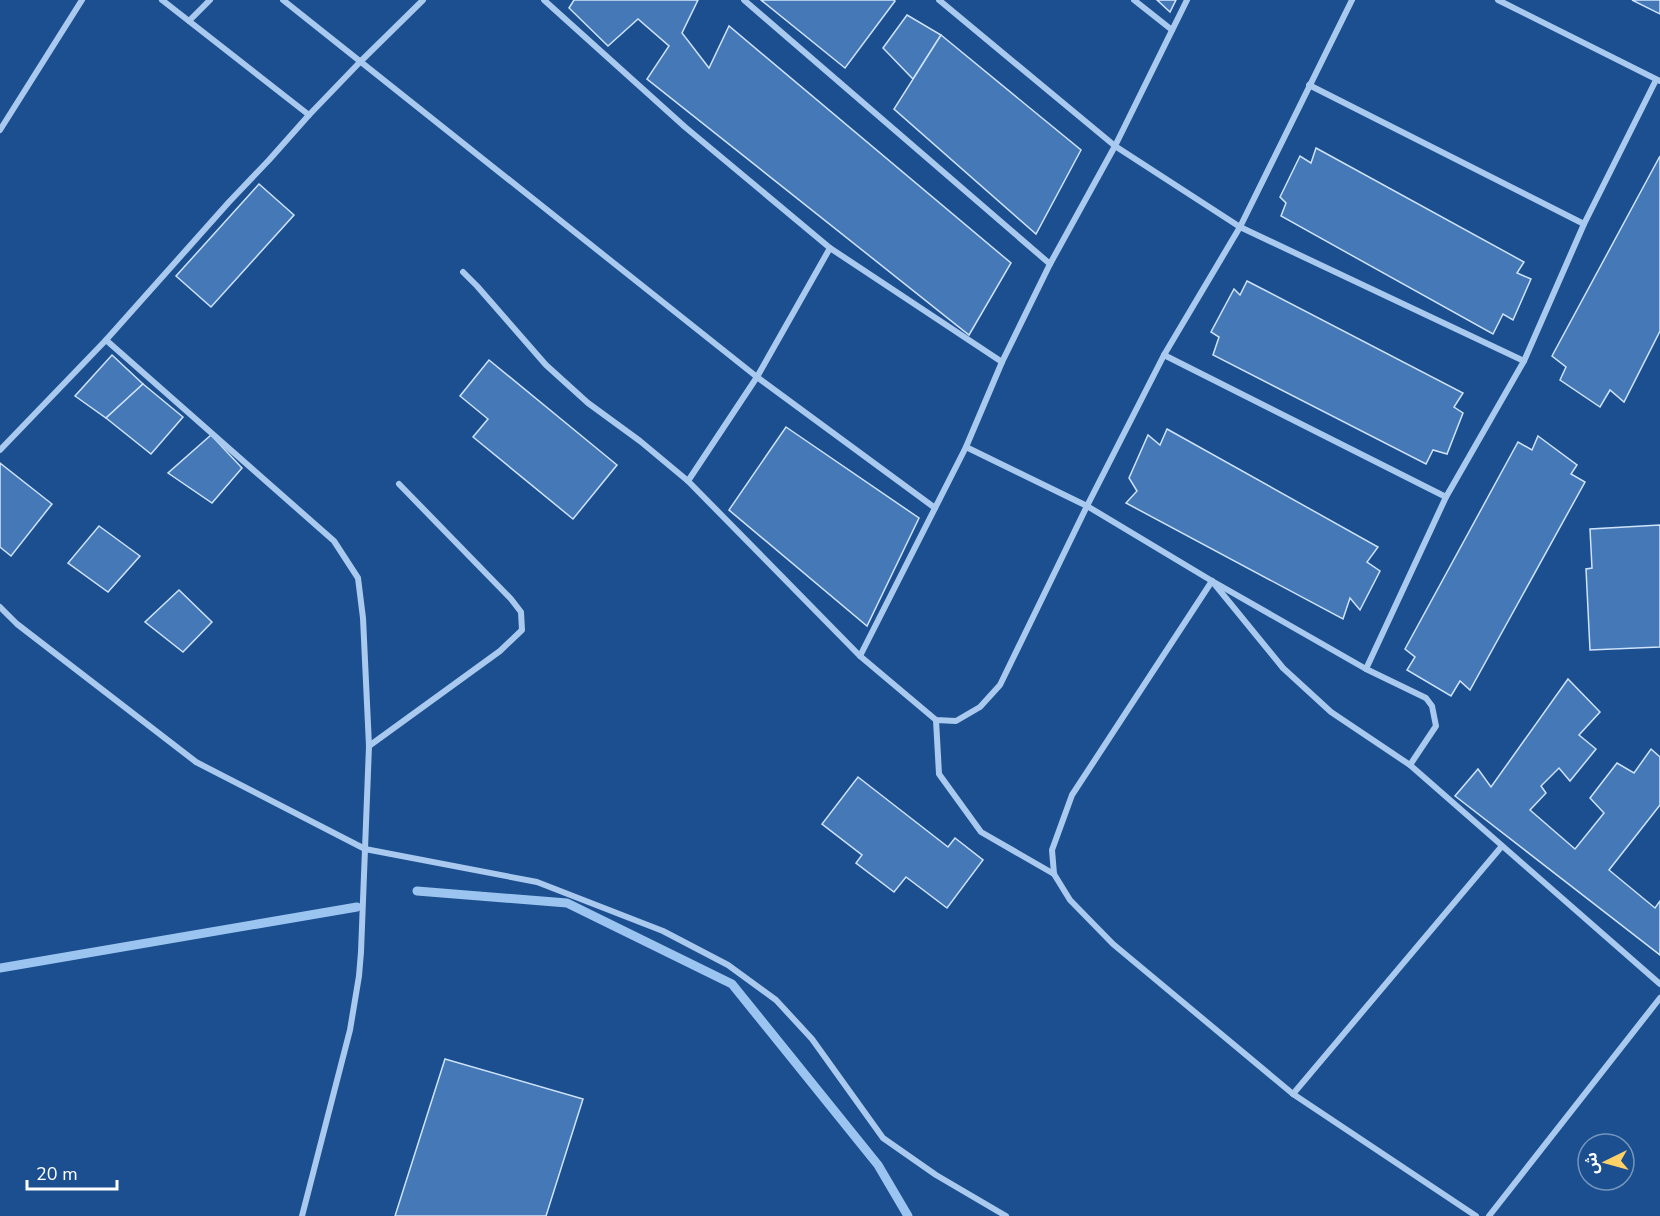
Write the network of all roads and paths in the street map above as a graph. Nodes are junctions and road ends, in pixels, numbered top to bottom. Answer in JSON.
{"nodes":[{"id":1,"x":82,"y":0,"type":"edge"},
{"id":2,"x":162,"y":0,"type":"edge"},
{"id":3,"x":210,"y":0,"type":"edge"},
{"id":4,"x":283,"y":0,"type":"edge"},
{"id":5,"x":423,"y":0,"type":"edge"},
{"id":6,"x":544,"y":0,"type":"edge"},
{"id":7,"x":744,"y":0,"type":"edge"},
{"id":8,"x":939,"y":0,"type":"edge"},
{"id":9,"x":1134,"y":0,"type":"edge"},
{"id":10,"x":1187,"y":0,"type":"edge"},
{"id":11,"x":1352,"y":0,"type":"edge"},
{"id":12,"x":1498,"y":0,"type":"edge"},
{"id":13,"x":189,"y":21,"type":"junction"},
{"id":14,"x":1172,"y":30,"type":"junction"},
{"id":15,"x":360,"y":62,"type":"junction"},
{"id":16,"x":1658,"y":80,"type":"edge"},
{"id":17,"x":1310,"y":85,"type":"junction"},
{"id":18,"x":309,"y":115,"type":"junction"},
{"id":19,"x":0,"y":130,"type":"edge"},
{"id":20,"x":1115,"y":146,"type":"junction"},
{"id":21,"x":1584,"y":224,"type":"junction"},
{"id":22,"x":1240,"y":227,"type":"junction"},
{"id":23,"x":830,"y":248,"type":"junction"},
{"id":24,"x":1050,"y":264,"type":"junction"},
{"id":25,"x":463,"y":272,"type":"dead end"},
{"id":26,"x":106,"y":340,"type":"junction"},
{"id":27,"x":1164,"y":355,"type":"junction"},
{"id":28,"x":1524,"y":361,"type":"junction"},
{"id":29,"x":1002,"y":362,"type":"junction"},
{"id":30,"x":757,"y":377,"type":"junction"},
{"id":31,"x":966,"y":447,"type":"junction"},
{"id":32,"x":0,"y":450,"type":"edge"},
{"id":33,"x":688,"y":481,"type":"junction"},
{"id":34,"x":399,"y":484,"type":"dead end"},
{"id":35,"x":1446,"y":497,"type":"junction"},
{"id":36,"x":1087,"y":506,"type":"junction"},
{"id":37,"x":935,"y":508,"type":"junction"},
{"id":38,"x":1212,"y":581,"type":"junction"},
{"id":39,"x":0,"y":607,"type":"edge"},
{"id":40,"x":860,"y":656,"type":"junction"},
{"id":41,"x":1366,"y":669,"type":"junction"},
{"id":42,"x":936,"y":720,"type":"junction"},
{"id":43,"x":369,"y":746,"type":"junction"},
{"id":44,"x":1410,"y":765,"type":"junction"},
{"id":45,"x":1502,"y":846,"type":"junction"},
{"id":46,"x":365,"y":849,"type":"junction"},
{"id":47,"x":1054,"y":874,"type":"junction"},
{"id":48,"x":1660,"y":984,"type":"edge"},
{"id":49,"x":1660,"y":998,"type":"edge"},
{"id":50,"x":1293,"y":1094,"type":"junction"},
{"id":51,"x":302,"y":1216,"type":"edge"},
{"id":52,"x":1006,"y":1216,"type":"edge"},
{"id":53,"x":1476,"y":1216,"type":"edge"},
{"id":54,"x":1489,"y":1216,"type":"edge"}],
"edges":[{"from":1,"to":19,"type":"street"},
{"from":2,"to":13,"type":"street"},
{"from":3,"to":13,"type":"street"},
{"from":4,"to":15,"type":"street"},
{"from":5,"to":15,"type":"street"},
{"from":6,"to":23,"type":"street"},
{"from":7,"to":24,"type":"street"},
{"from":8,"to":20,"type":"street"},
{"from":9,"to":14,"type":"street"},
{"from":10,"to":14,"type":"street"},
{"from":11,"to":17,"type":"street"},
{"from":12,"to":16,"type":"street"},
{"from":13,"to":18,"type":"street"},
{"from":14,"to":20,"type":"street"},
{"from":15,"to":18,"type":"street"},
{"from":15,"to":30,"type":"street"},
{"from":16,"to":21,"type":"street"},
{"from":17,"to":21,"type":"street"},
{"from":17,"to":22,"type":"street"},
{"from":18,"to":26,"type":"street"},
{"from":20,"to":22,"type":"street"},
{"from":20,"to":24,"type":"street"},
{"from":21,"to":28,"type":"street"},
{"from":22,"to":27,"type":"street"},
{"from":22,"to":28,"type":"street"},
{"from":23,"to":29,"type":"street"},
{"from":23,"to":30,"type":"street"},
{"from":24,"to":29,"type":"street"},
{"from":25,"to":33,"type":"street"},
{"from":26,"to":32,"type":"street"},
{"from":26,"to":43,"type":"street"},
{"from":27,"to":35,"type":"street"},
{"from":27,"to":36,"type":"street"},
{"from":28,"to":35,"type":"street"},
{"from":29,"to":31,"type":"street"},
{"from":30,"to":33,"type":"street"},
{"from":30,"to":37,"type":"street"},
{"from":31,"to":36,"type":"street"},
{"from":31,"to":37,"type":"street"},
{"from":33,"to":40,"type":"street"},
{"from":34,"to":43,"type":"street"},
{"from":35,"to":41,"type":"street"},
{"from":36,"to":38,"type":"street"},
{"from":36,"to":42,"type":"street"},
{"from":37,"to":40,"type":"street"},
{"from":38,"to":41,"type":"street"},
{"from":38,"to":44,"type":"street"},
{"from":38,"to":47,"type":"street"},
{"from":39,"to":46,"type":"street"},
{"from":40,"to":42,"type":"street"},
{"from":41,"to":44,"type":"street"},
{"from":42,"to":47,"type":"street"},
{"from":43,"to":46,"type":"street"},
{"from":44,"to":45,"type":"street"},
{"from":45,"to":48,"type":"street"},
{"from":45,"to":50,"type":"street"},
{"from":46,"to":51,"type":"street"},
{"from":46,"to":52,"type":"street"},
{"from":47,"to":50,"type":"street"},
{"from":49,"to":54,"type":"street"},
{"from":50,"to":53,"type":"street"}]}
